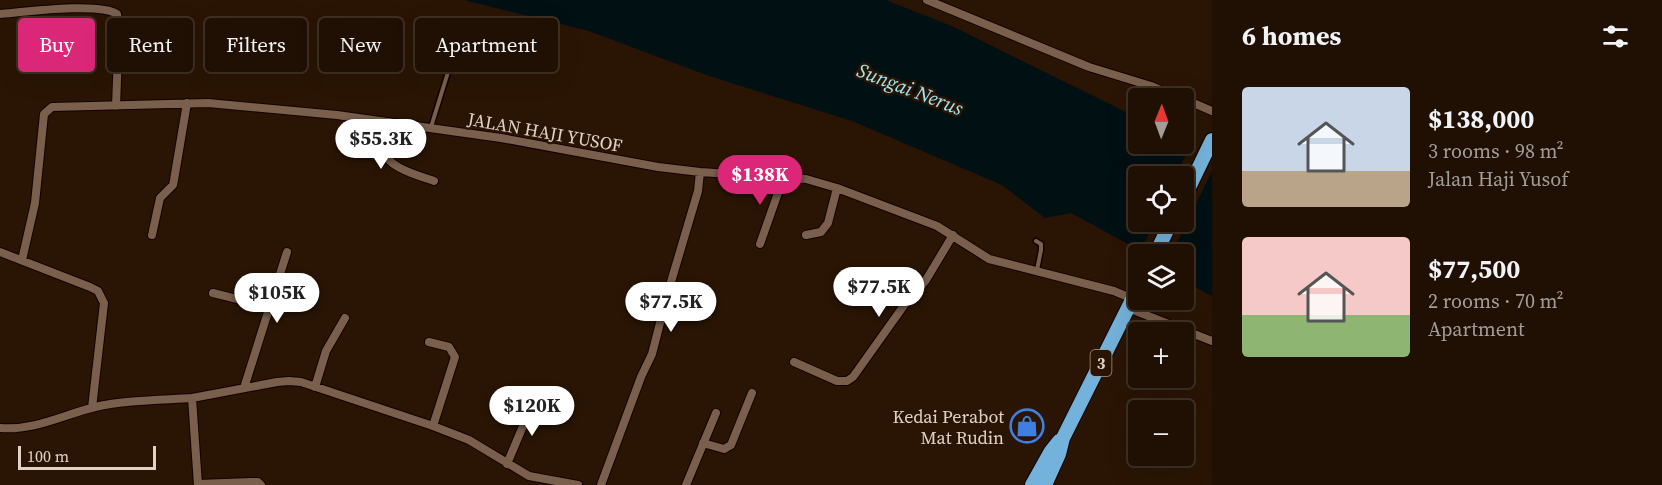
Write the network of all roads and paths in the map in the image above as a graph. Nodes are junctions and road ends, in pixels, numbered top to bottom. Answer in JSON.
{"nodes":[{"id":1,"x":927,"y":0,"type":"edge"},
{"id":2,"x":0,"y":14,"type":"edge"},
{"id":3,"x":448,"y":72,"type":"edge"},
{"id":4,"x":1156,"y":88,"type":"edge"},
{"id":5,"x":186,"y":103,"type":"junction"},
{"id":6,"x":1194,"y":104,"type":"edge"},
{"id":7,"x":116,"y":106,"type":"junction"},
{"id":8,"x":1212,"y":111,"type":"edge"},
{"id":9,"x":389,"y":122,"type":"junction"},
{"id":10,"x":431,"y":128,"type":"junction"},
{"id":11,"x":1212,"y":140,"type":"edge"},
{"id":12,"x":700,"y":172,"type":"junction"},
{"id":13,"x":784,"y":176,"type":"junction"},
{"id":14,"x":1194,"y":177,"type":"edge"},
{"id":15,"x":434,"y":181,"type":"dead end"},
{"id":16,"x":837,"y":188,"type":"junction"},
{"id":17,"x":152,"y":235,"type":"dead end"},
{"id":18,"x":806,"y":235,"type":"dead end"},
{"id":19,"x":954,"y":235,"type":"junction"},
{"id":20,"x":1036,"y":241,"type":"dead end"},
{"id":21,"x":760,"y":244,"type":"dead end"},
{"id":22,"x":0,"y":252,"type":"edge"},
{"id":23,"x":287,"y":252,"type":"dead end"},
{"id":24,"x":22,"y":260,"type":"junction"},
{"id":25,"x":1037,"y":271,"type":"junction"},
{"id":26,"x":213,"y":293,"type":"dead end"},
{"id":27,"x":1128,"y":297,"type":"edge"},
{"id":28,"x":269,"y":307,"type":"junction"},
{"id":29,"x":1128,"y":309,"type":"edge"},
{"id":30,"x":1153,"y":310,"type":"edge"},
{"id":31,"x":345,"y":318,"type":"dead end"},
{"id":32,"x":429,"y":342,"type":"dead end"},
{"id":33,"x":1212,"y":342,"type":"edge"},
{"id":34,"x":794,"y":362,"type":"dead end"},
{"id":35,"x":315,"y":387,"type":"junction"},
{"id":36,"x":244,"y":388,"type":"junction"},
{"id":37,"x":752,"y":393,"type":"dead end"},
{"id":38,"x":192,"y":398,"type":"junction"},
{"id":39,"x":534,"y":400,"type":"dead end"},
{"id":40,"x":92,"y":408,"type":"junction"},
{"id":41,"x":716,"y":413,"type":"dead end"},
{"id":42,"x":433,"y":426,"type":"junction"},
{"id":43,"x":0,"y":428,"type":"edge"},
{"id":44,"x":1063,"y":438,"type":"junction"},
{"id":45,"x":703,"y":443,"type":"junction"},
{"id":46,"x":507,"y":464,"type":"junction"},
{"id":47,"x":554,"y":483,"type":"edge"},
{"id":48,"x":198,"y":485,"type":"edge"},
{"id":49,"x":261,"y":485,"type":"edge"},
{"id":50,"x":578,"y":485,"type":"edge"},
{"id":51,"x":601,"y":485,"type":"edge"},
{"id":52,"x":686,"y":485,"type":"edge"},
{"id":53,"x":1032,"y":485,"type":"edge"},
{"id":54,"x":1045,"y":485,"type":"edge"}],
"edges":[{"from":1,"to":4,"type":"street"},
{"from":2,"to":7,"type":"street"},
{"from":3,"to":10,"type":"lane"},
{"from":5,"to":7,"type":"street","name":"JALAN HAJI YUSOF"},
{"from":5,"to":9,"type":"street","name":"JALAN HAJI YUSOF"},
{"from":5,"to":17,"type":"street"},
{"from":6,"to":8,"type":"street"},
{"from":7,"to":24,"type":"street","name":"JALAN HAJI YUSOF"},
{"from":9,"to":10,"type":"street","name":"JALAN HAJI YUSOF"},
{"from":9,"to":15,"type":"street"},
{"from":10,"to":12,"type":"street","name":"JALAN HAJI YUSOF"},
{"from":11,"to":14,"type":"highway"},
{"from":12,"to":13,"type":"street","name":"JALAN HAJI YUSOF"},
{"from":12,"to":51,"type":"street"},
{"from":13,"to":16,"type":"street","name":"JALAN HAJI YUSOF"},
{"from":13,"to":21,"type":"street"},
{"from":16,"to":18,"type":"street"},
{"from":16,"to":19,"type":"street","name":"JALAN HAJI YUSOF"},
{"from":19,"to":25,"type":"street","name":"JALAN HAJI YUSOF"},
{"from":19,"to":34,"type":"street"},
{"from":20,"to":25,"type":"lane"},
{"from":22,"to":24,"type":"street"},
{"from":23,"to":28,"type":"street"},
{"from":24,"to":40,"type":"street"},
{"from":25,"to":27,"type":"street","name":"JALAN HAJI YUSOF"},
{"from":26,"to":28,"type":"street"},
{"from":28,"to":36,"type":"street"},
{"from":29,"to":44,"type":"highway","number":"3"},
{"from":30,"to":33,"type":"street","name":"JALAN HAJI YUSOF"},
{"from":31,"to":35,"type":"street"},
{"from":32,"to":42,"type":"street"},
{"from":35,"to":36,"type":"street"},
{"from":35,"to":42,"type":"street"},
{"from":36,"to":38,"type":"street"},
{"from":37,"to":45,"type":"street"},
{"from":38,"to":40,"type":"street"},
{"from":38,"to":48,"type":"street"},
{"from":39,"to":46,"type":"street"},
{"from":40,"to":43,"type":"street"},
{"from":41,"to":45,"type":"street"},
{"from":42,"to":46,"type":"street"},
{"from":44,"to":53,"type":"highway","number":"3"},
{"from":44,"to":54,"type":"highway","number":"3"},
{"from":45,"to":52,"type":"street"},
{"from":46,"to":47,"type":"street"},
{"from":47,"to":50,"type":"street"},
{"from":48,"to":49,"type":"street"}]}
